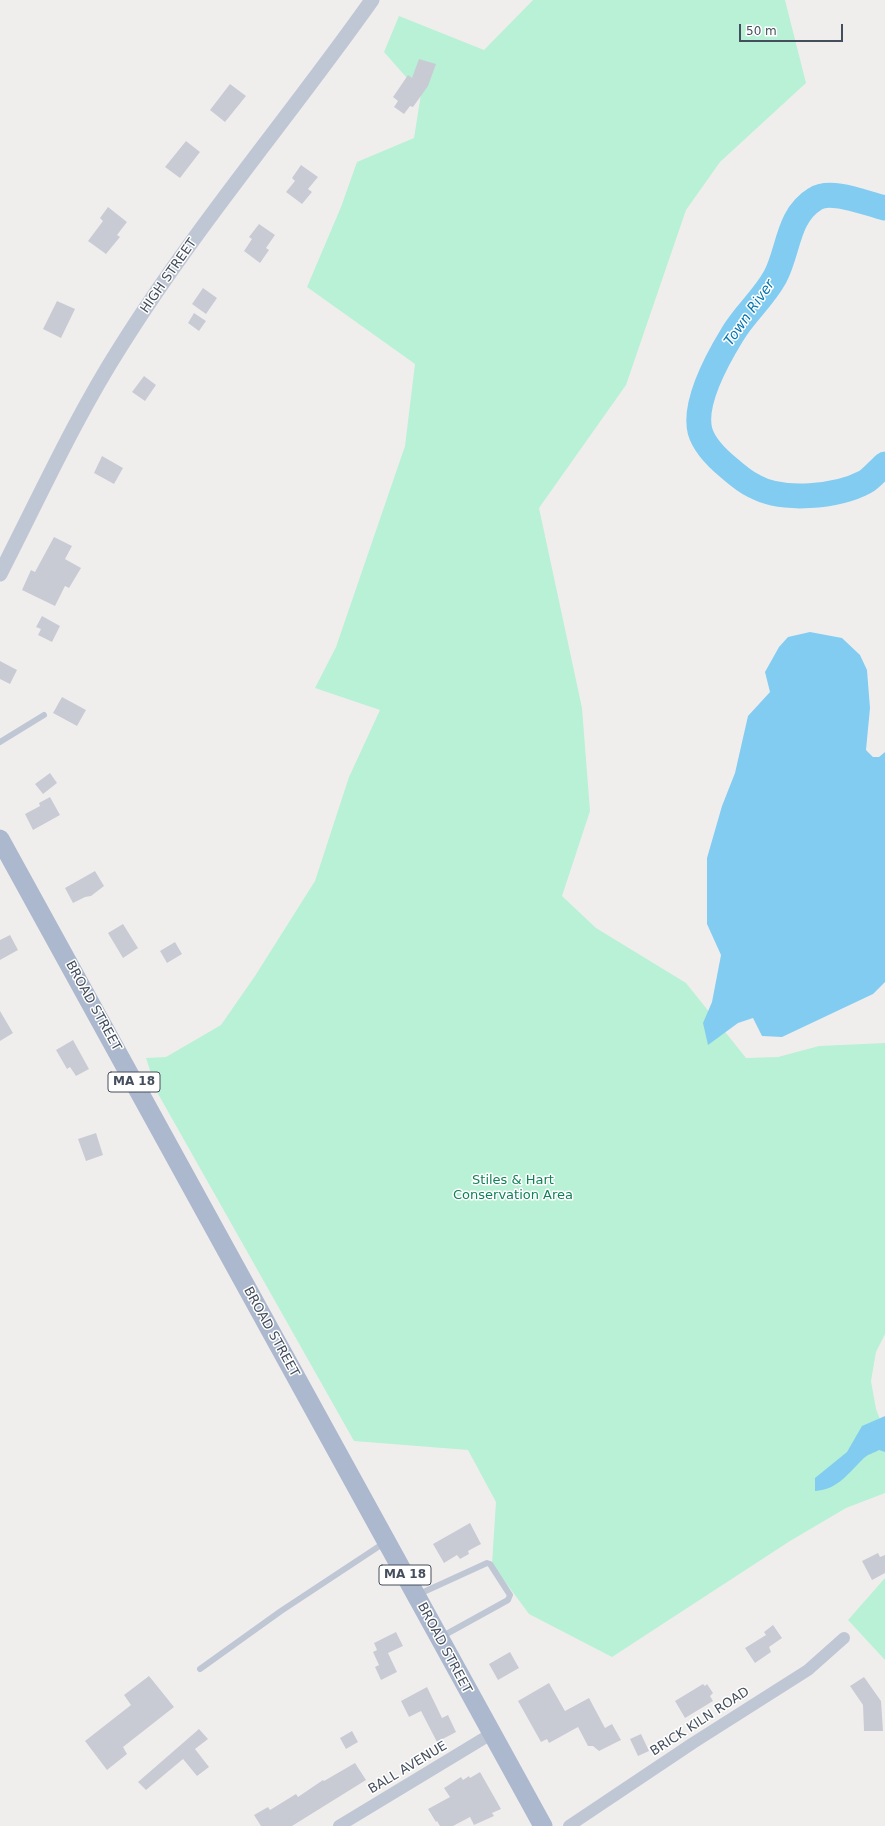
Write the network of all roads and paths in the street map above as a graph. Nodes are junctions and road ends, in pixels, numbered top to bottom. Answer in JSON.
{"nodes":[{"id":1,"x":372,"y":0,"type":"edge"},
{"id":2,"x":0,"y":574,"type":"edge"},
{"id":3,"x":44,"y":715,"type":"dead end"},
{"id":4,"x":0,"y":742,"type":"edge"},
{"id":5,"x":0,"y":839,"type":"edge"},
{"id":6,"x":387,"y":1541,"type":"junction"},
{"id":7,"x":416,"y":1596,"type":"junction"},
{"id":8,"x":438,"y":1638,"type":"junction"},
{"id":9,"x":844,"y":1638,"type":"dead end"},
{"id":10,"x":200,"y":1669,"type":"dead end"},
{"id":11,"x":491,"y":1734,"type":"junction"},
{"id":12,"x":340,"y":1826,"type":"edge"},
{"id":13,"x":543,"y":1826,"type":"edge"},
{"id":14,"x":569,"y":1826,"type":"edge"}],
"edges":[{"from":1,"to":2,"type":"street","name":"HIGH STREET"},
{"from":3,"to":4,"type":"lane"},
{"from":5,"to":6,"type":"main road","name":"BROAD STREET","number":"MA 18"},
{"from":6,"to":7,"type":"main road","name":"BROAD STREET","number":"MA 18"},
{"from":6,"to":10,"type":"lane"},
{"from":7,"to":8,"type":"main road","name":"BROAD STREET","number":"MA 18"},
{"from":7,"to":8,"type":"lane"},
{"from":8,"to":11,"type":"main road","name":"BROAD STREET","number":"MA 18"},
{"from":9,"to":14,"type":"street","name":"BRICK KILN ROAD"},
{"from":11,"to":12,"type":"street","name":"BALL AVENUE"},
{"from":11,"to":13,"type":"main road","name":"BROAD STREET","number":"MA 18"}]}
